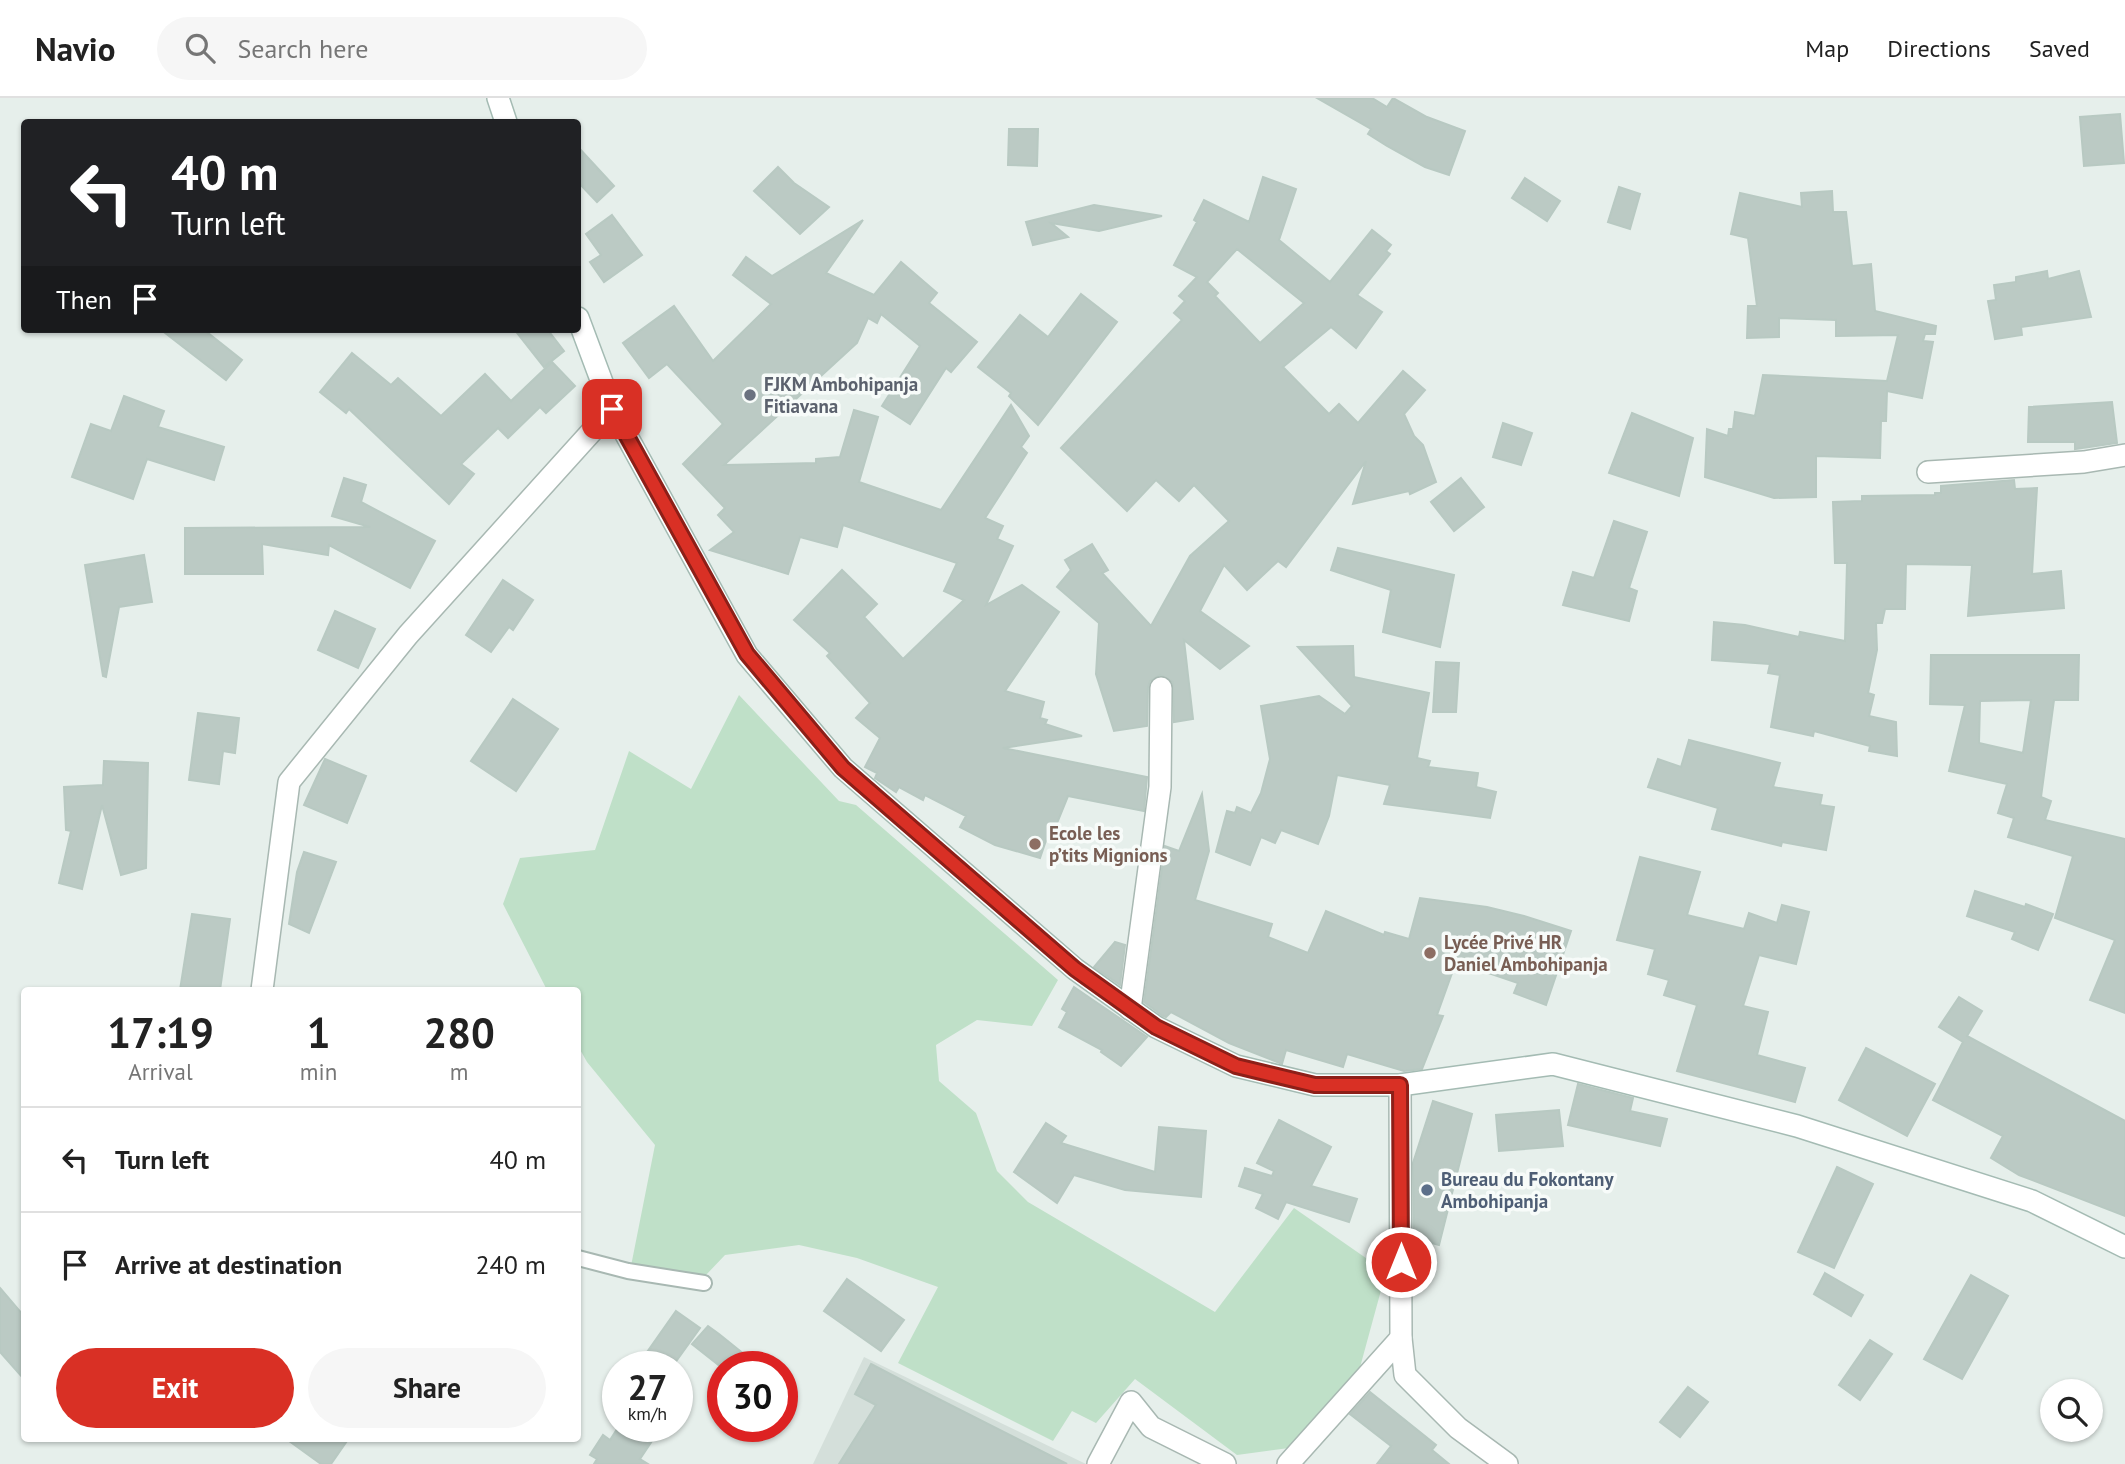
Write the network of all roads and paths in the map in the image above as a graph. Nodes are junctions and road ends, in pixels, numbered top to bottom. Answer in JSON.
{"nodes":[{"id":1,"x":498,"y":98,"type":"edge"},
{"id":2,"x":505,"y":119,"type":"edge"},
{"id":3,"x":581,"y":326,"type":"edge"},
{"id":4,"x":612,"y":409,"type":"junction"},
{"id":5,"x":2125,"y":456,"type":"edge"},
{"id":6,"x":1928,"y":472,"type":"dead end"},
{"id":7,"x":1161,"y":688,"type":"dead end"},
{"id":8,"x":262,"y":987,"type":"edge"},
{"id":9,"x":1130,"y":1009,"type":"junction"},
{"id":10,"x":1400,"y":1085,"type":"junction"},
{"id":11,"x":2125,"y":1247,"type":"edge"},
{"id":12,"x":581,"y":1259,"type":"edge"},
{"id":13,"x":704,"y":1283,"type":"dead end"},
{"id":14,"x":1401,"y":1338,"type":"junction"},
{"id":15,"x":1098,"y":1464,"type":"edge"},
{"id":16,"x":1224,"y":1464,"type":"edge"},
{"id":17,"x":1288,"y":1464,"type":"edge"},
{"id":18,"x":1507,"y":1464,"type":"edge"}],
"edges":[{"from":1,"to":2,"type":"street"},
{"from":3,"to":4,"type":"street"},
{"from":4,"to":8,"type":"street"},
{"from":4,"to":9,"type":"street"},
{"from":5,"to":6,"type":"street"},
{"from":7,"to":9,"type":"street"},
{"from":9,"to":10,"type":"street"},
{"from":10,"to":11,"type":"street"},
{"from":10,"to":14,"type":"street"},
{"from":12,"to":13,"type":"lane"},
{"from":14,"to":17,"type":"street"},
{"from":14,"to":18,"type":"street"},
{"from":15,"to":16,"type":"street"}]}
